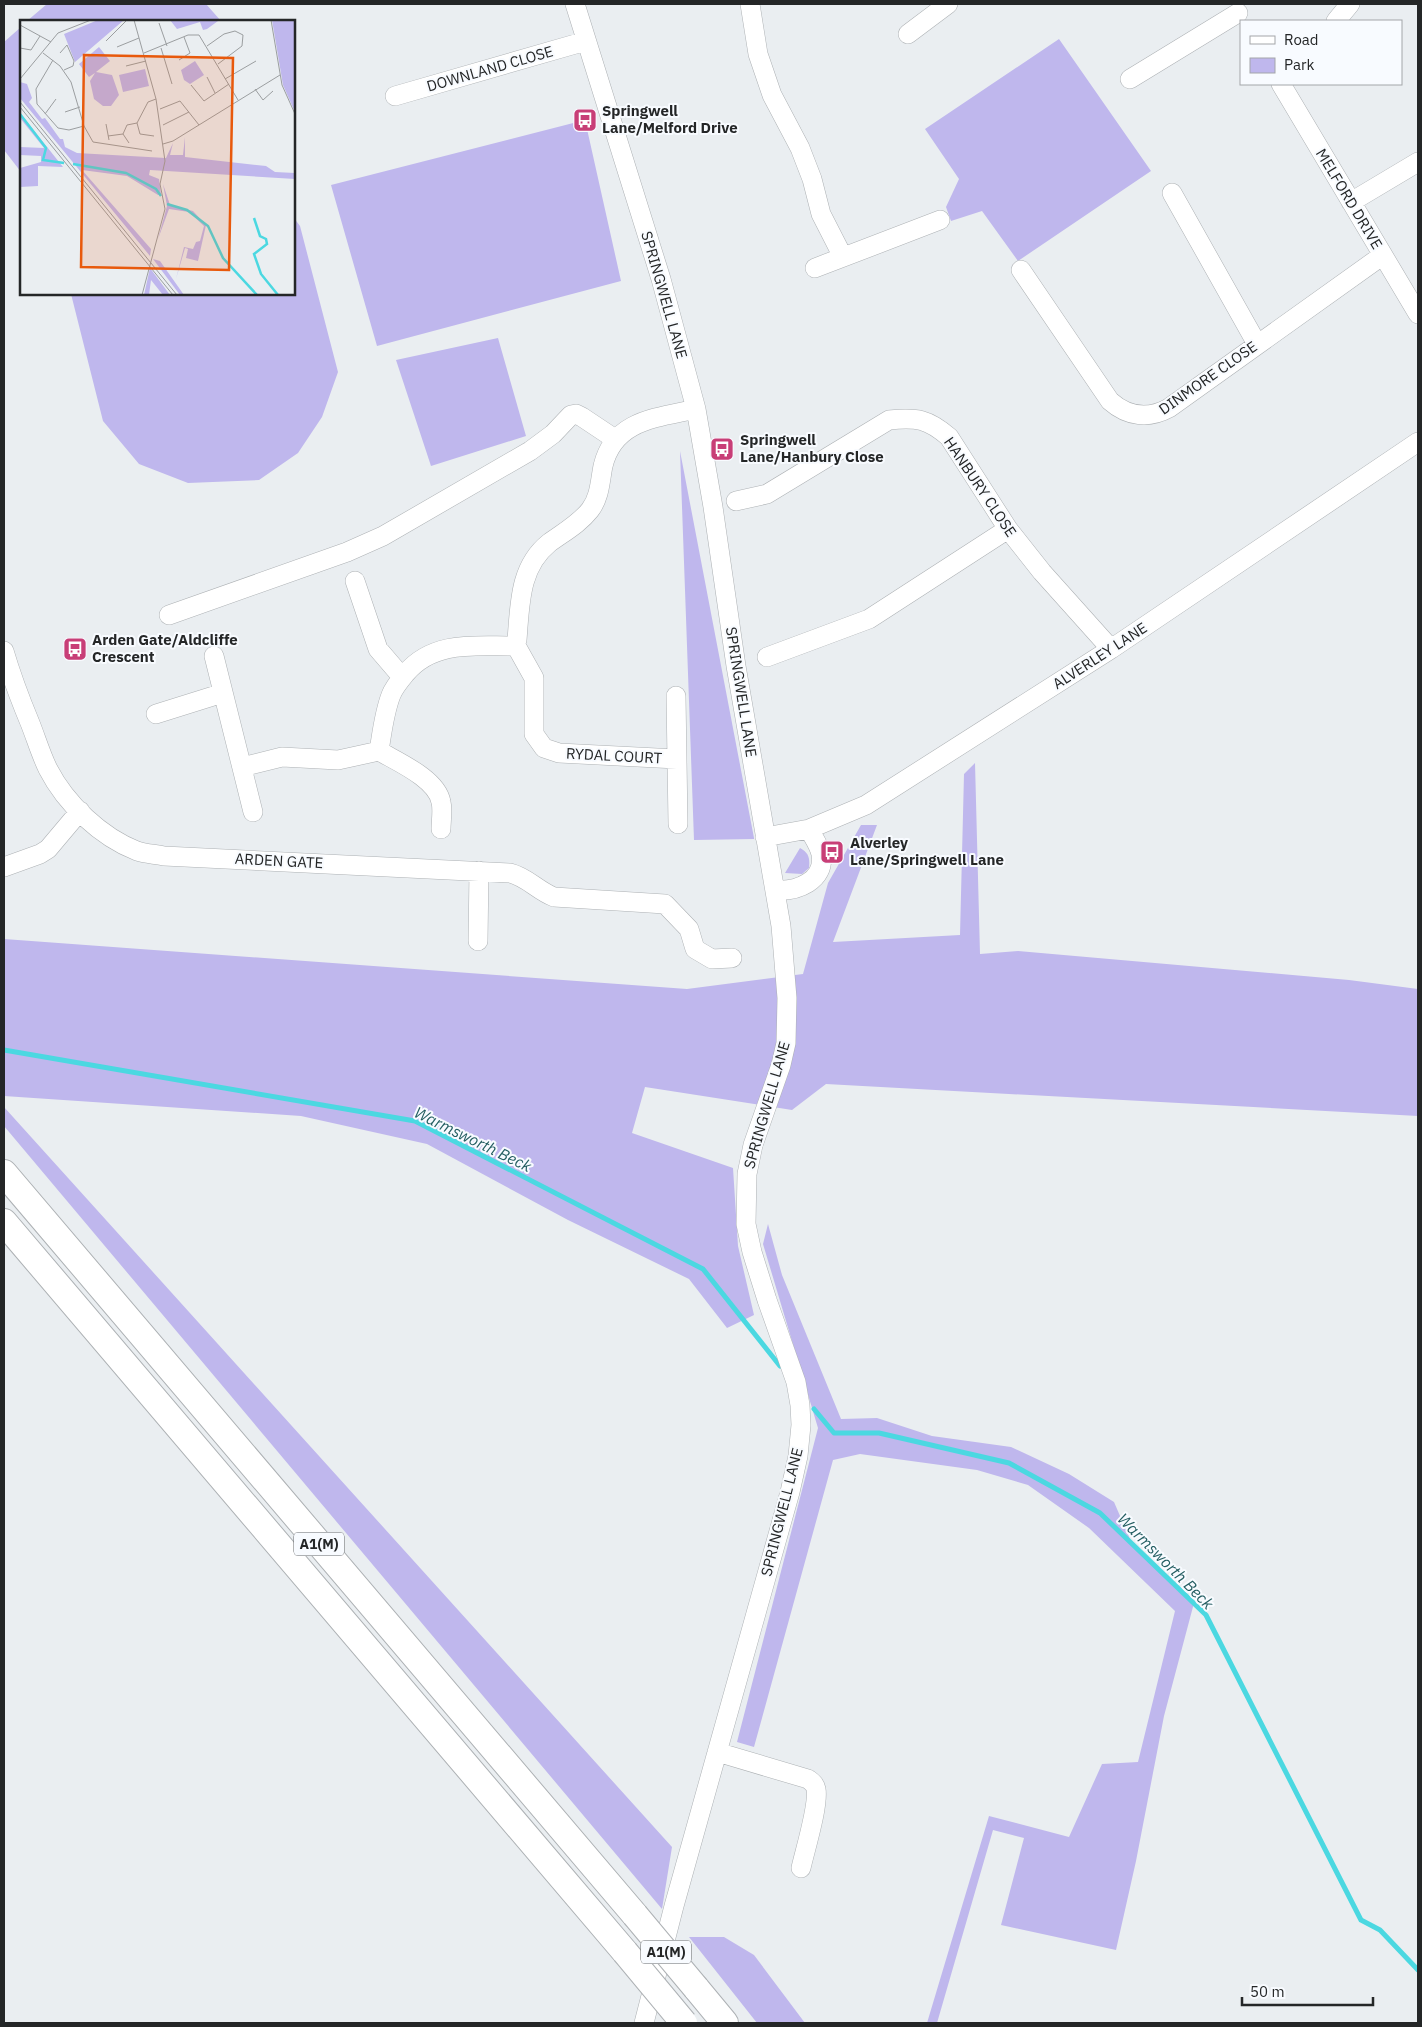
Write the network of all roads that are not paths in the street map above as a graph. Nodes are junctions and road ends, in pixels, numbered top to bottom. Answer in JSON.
{"nodes":[{"id":1,"x":575,"y":4,"type":"edge"},
{"id":2,"x":750,"y":4,"type":"edge"},
{"id":3,"x":948,"y":4,"type":"edge"},
{"id":4,"x":1350,"y":4,"type":"edge"},
{"id":5,"x":1238,"y":13,"type":"edge"},
{"id":6,"x":1337,"y":20,"type":"edge"},
{"id":7,"x":908,"y":34,"type":"dead end"},
{"id":8,"x":586,"y":41,"type":"junction"},
{"id":9,"x":1130,"y":79,"type":"dead end"},
{"id":10,"x":1282,"y":85,"type":"edge"},
{"id":11,"x":395,"y":96,"type":"dead end"},
{"id":12,"x":1418,"y":162,"type":"edge"},
{"id":13,"x":1172,"y":193,"type":"dead end"},
{"id":14,"x":1351,"y":202,"type":"junction"},
{"id":15,"x":940,"y":220,"type":"dead end"},
{"id":16,"x":1383,"y":256,"type":"junction"},
{"id":17,"x":843,"y":257,"type":"junction"},
{"id":18,"x":814,"y":268,"type":"dead end"},
{"id":19,"x":1020,"y":270,"type":"dead end"},
{"id":20,"x":1418,"y":314,"type":"edge"},
{"id":21,"x":1256,"y":344,"type":"junction"},
{"id":22,"x":696,"y":409,"type":"junction"},
{"id":23,"x":615,"y":439,"type":"junction"},
{"id":24,"x":1418,"y":442,"type":"edge"},
{"id":25,"x":736,"y":501,"type":"dead end"},
{"id":26,"x":1008,"y":529,"type":"junction"},
{"id":27,"x":355,"y":581,"type":"dead end"},
{"id":28,"x":169,"y":614,"type":"dead end"},
{"id":29,"x":515,"y":644,"type":"junction"},
{"id":30,"x":1111,"y":649,"type":"junction"},
{"id":31,"x":4,"y":650,"type":"edge"},
{"id":32,"x":214,"y":656,"type":"dead end"},
{"id":33,"x":767,"y":657,"type":"dead end"},
{"id":34,"x":7,"y":677,"type":"edge"},
{"id":35,"x":402,"y":677,"type":"junction"},
{"id":36,"x":223,"y":694,"type":"junction"},
{"id":37,"x":676,"y":696,"type":"dead end"},
{"id":38,"x":156,"y":714,"type":"dead end"},
{"id":39,"x":379,"y":751,"type":"junction"},
{"id":40,"x":677,"y":759,"type":"junction"},
{"id":41,"x":242,"y":767,"type":"junction"},
{"id":42,"x":80,"y":811,"type":"junction"},
{"id":43,"x":253,"y":812,"type":"dead end"},
{"id":44,"x":678,"y":824,"type":"dead end"},
{"id":45,"x":441,"y":829,"type":"dead end"},
{"id":46,"x":809,"y":829,"type":"junction"},
{"id":47,"x":765,"y":837,"type":"junction"},
{"id":48,"x":4,"y":867,"type":"edge"},
{"id":49,"x":479,"y":871,"type":"junction"},
{"id":50,"x":775,"y":890,"type":"junction"},
{"id":51,"x":478,"y":940,"type":"dead end"},
{"id":52,"x":732,"y":958,"type":"dead end"},
{"id":53,"x":4,"y":1173,"type":"edge"},
{"id":54,"x":4,"y":1222,"type":"edge"},
{"id":55,"x":717,"y":1752,"type":"junction"},
{"id":56,"x":801,"y":1868,"type":"dead end"},
{"id":57,"x":644,"y":2023,"type":"edge"},
{"id":58,"x":684,"y":2023,"type":"edge"},
{"id":59,"x":725,"y":2023,"type":"edge"}],
"edges":[{"from":1,"to":8,"type":"street","name":"SPRINGWELL LANE"},
{"from":2,"to":17,"type":"street"},
{"from":3,"to":7,"type":"street"},
{"from":4,"to":6,"type":"street"},
{"from":5,"to":9,"type":"street"},
{"from":8,"to":11,"type":"street","name":"DOWNLAND CLOSE"},
{"from":8,"to":22,"type":"street","name":"SPRINGWELL LANE"},
{"from":10,"to":14,"type":"street","name":"MELFORD DRIVE"},
{"from":12,"to":14,"type":"street"},
{"from":13,"to":21,"type":"street"},
{"from":14,"to":16,"type":"street","name":"MELFORD DRIVE"},
{"from":15,"to":17,"type":"street"},
{"from":16,"to":20,"type":"street","name":"MELFORD DRIVE"},
{"from":16,"to":21,"type":"street","name":"DINMORE CLOSE"},
{"from":17,"to":18,"type":"street"},
{"from":19,"to":21,"type":"street","name":"DINMORE CLOSE"},
{"from":22,"to":23,"type":"street"},
{"from":22,"to":47,"type":"street","name":"SPRINGWELL LANE"},
{"from":23,"to":28,"type":"street"},
{"from":23,"to":29,"type":"street"},
{"from":24,"to":30,"type":"street","name":"ALVERLEY LANE"},
{"from":25,"to":26,"type":"street","name":"HANBURY CLOSE"},
{"from":26,"to":30,"type":"street","name":"HANBURY CLOSE"},
{"from":26,"to":33,"type":"street"},
{"from":27,"to":35,"type":"street"},
{"from":29,"to":35,"type":"street"},
{"from":29,"to":40,"type":"street","name":"RYDAL COURT"},
{"from":30,"to":46,"type":"street","name":"ALVERLEY LANE"},
{"from":31,"to":34,"type":"street","name":"ARDEN GATE"},
{"from":32,"to":36,"type":"street"},
{"from":34,"to":42,"type":"street","name":"ARDEN GATE"},
{"from":35,"to":39,"type":"street"},
{"from":36,"to":38,"type":"street"},
{"from":36,"to":41,"type":"street"},
{"from":37,"to":40,"type":"street","name":"RYDAL COURT"},
{"from":39,"to":41,"type":"street"},
{"from":39,"to":45,"type":"street"},
{"from":40,"to":44,"type":"street","name":"RYDAL COURT"},
{"from":41,"to":43,"type":"street"},
{"from":42,"to":48,"type":"street"},
{"from":42,"to":49,"type":"street","name":"ARDEN GATE"},
{"from":46,"to":47,"type":"street","name":"ALVERLEY LANE"},
{"from":46,"to":50,"type":"street"},
{"from":47,"to":50,"type":"street","name":"SPRINGWELL LANE"},
{"from":49,"to":51,"type":"street"},
{"from":49,"to":52,"type":"street","name":"ARDEN GATE"},
{"from":50,"to":55,"type":"street","name":"SPRINGWELL LANE"},
{"from":53,"to":59,"type":"highway","number":"A1(M)","bridge":true},
{"from":54,"to":58,"type":"highway","number":"A1(M)","bridge":true},
{"from":55,"to":56,"type":"street"},
{"from":55,"to":57,"type":"street","name":"SPRINGWELL LANE"}]}
